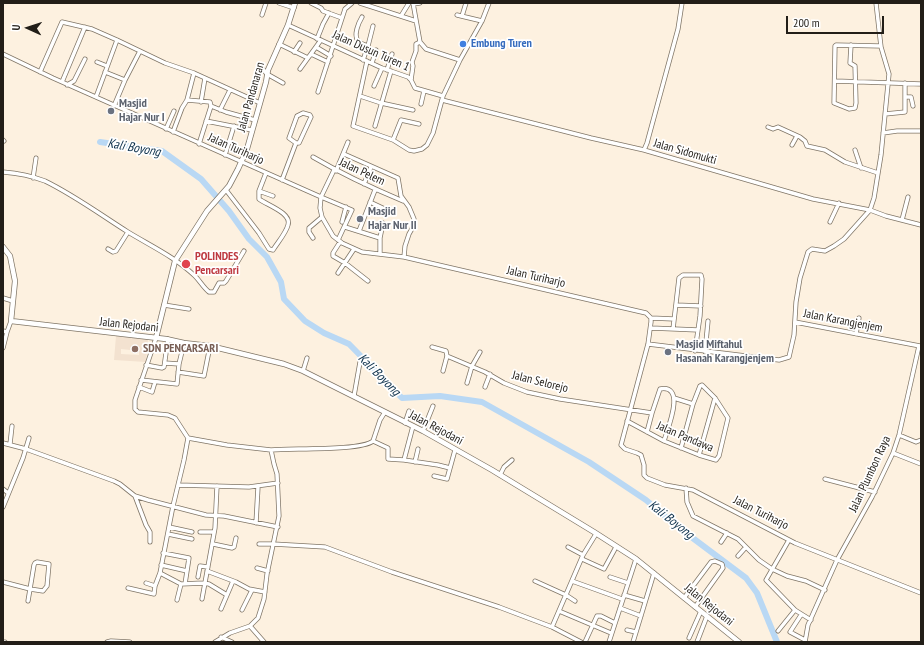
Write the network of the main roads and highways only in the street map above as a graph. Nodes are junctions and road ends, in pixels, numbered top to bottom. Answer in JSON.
{"nodes":[{"id":1,"x":294,"y":5,"type":"edge"},
{"id":2,"x":4,"y":250,"type":"edge"},
{"id":3,"x":156,"y":338,"type":"junction"},
{"id":4,"x":739,"y":642,"type":"edge"}],
"edges":[{"from":1,"to":3,"type":"main road","name":"Jalan Pandanaran"},
{"from":2,"to":3,"type":"main road","name":"Jalan Rejodani"},
{"from":3,"to":4,"type":"main road","name":"Jalan Rejodani"}]}
